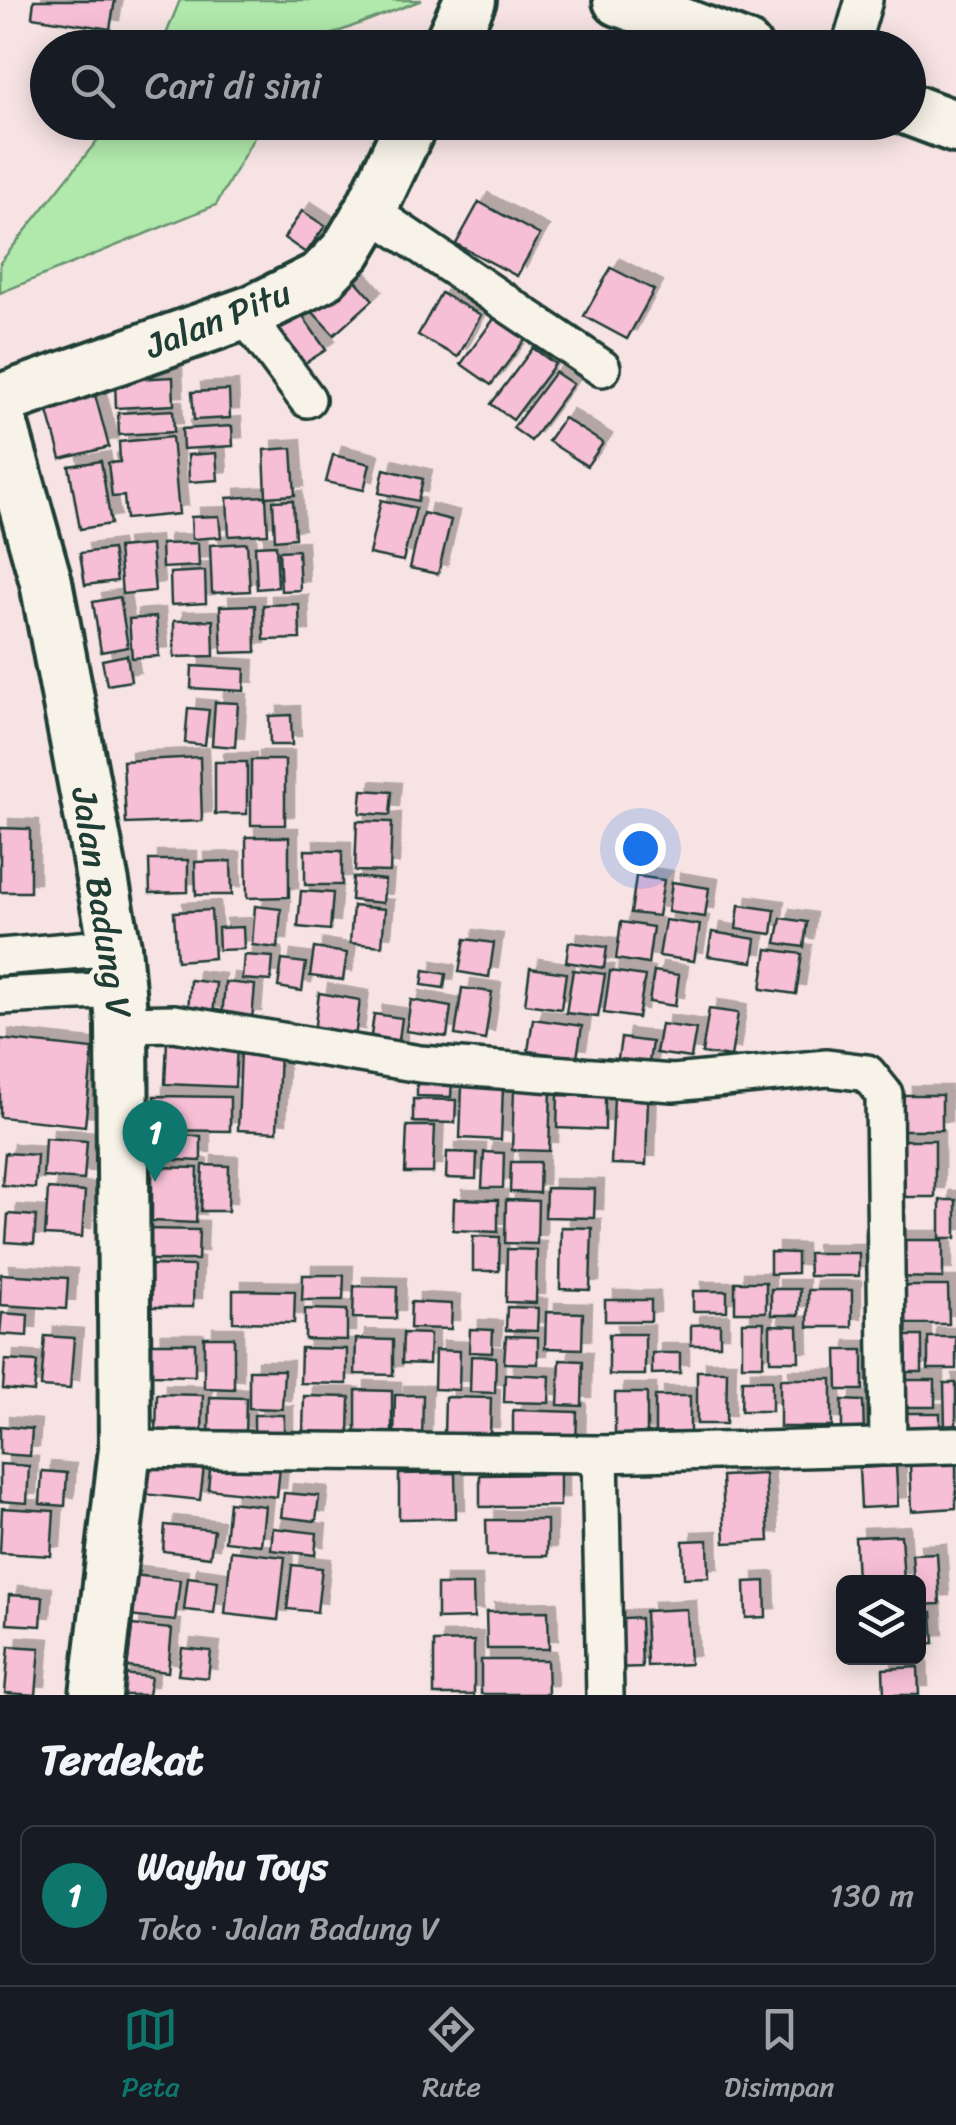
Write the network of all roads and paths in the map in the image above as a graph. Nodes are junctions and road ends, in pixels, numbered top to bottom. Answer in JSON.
{"nodes":[{"id":1,"x":470,"y":0,"type":"edge"},
{"id":2,"x":619,"y":0,"type":"edge"},
{"id":3,"x":864,"y":0,"type":"edge"},
{"id":4,"x":456,"y":30,"type":"edge"},
{"id":5,"x":698,"y":30,"type":"edge"},
{"id":6,"x":855,"y":30,"type":"edge"},
{"id":7,"x":926,"y":116,"type":"edge"},
{"id":8,"x":956,"y":127,"type":"edge"},
{"id":9,"x":404,"y":140,"type":"edge"},
{"id":10,"x":370,"y":211,"type":"junction"},
{"id":11,"x":251,"y":323,"type":"junction"},
{"id":12,"x":602,"y":368,"type":"dead end"},
{"id":13,"x":0,"y":400,"type":"edge"},
{"id":14,"x":294,"y":403,"type":"dead end"},
{"id":15,"x":0,"y":418,"type":"edge"},
{"id":16,"x":0,"y":956,"type":"edge"},
{"id":17,"x":119,"y":987,"type":"junction"},
{"id":18,"x":0,"y":996,"type":"edge"},
{"id":19,"x":956,"y":1444,"type":"edge"},
{"id":20,"x":888,"y":1447,"type":"junction"},
{"id":21,"x":125,"y":1449,"type":"junction"},
{"id":22,"x":600,"y":1454,"type":"junction"},
{"id":23,"x":96,"y":1695,"type":"edge"},
{"id":24,"x":605,"y":1695,"type":"edge"}],
"edges":[{"from":1,"to":4,"type":"main road"},
{"from":2,"to":5,"type":"main road"},
{"from":3,"to":6,"type":"street"},
{"from":7,"to":8,"type":"main road"},
{"from":9,"to":10,"type":"main road","name":"Jalan Pitu"},
{"from":10,"to":11,"type":"main road","name":"Jalan Pitu"},
{"from":10,"to":12,"type":"street"},
{"from":11,"to":13,"type":"main road","name":"Jalan Pitu"},
{"from":11,"to":14,"type":"street"},
{"from":15,"to":17,"type":"main road","name":"Jalan Badung V"},
{"from":16,"to":17,"type":"street"},
{"from":17,"to":18,"type":"street"},
{"from":17,"to":20,"type":"street"},
{"from":17,"to":21,"type":"main road","name":"Jalan Badung V"},
{"from":19,"to":20,"type":"street"},
{"from":20,"to":22,"type":"street"},
{"from":21,"to":22,"type":"street"},
{"from":21,"to":23,"type":"main road","name":"Jalan Badung V"},
{"from":22,"to":24,"type":"street"}]}
